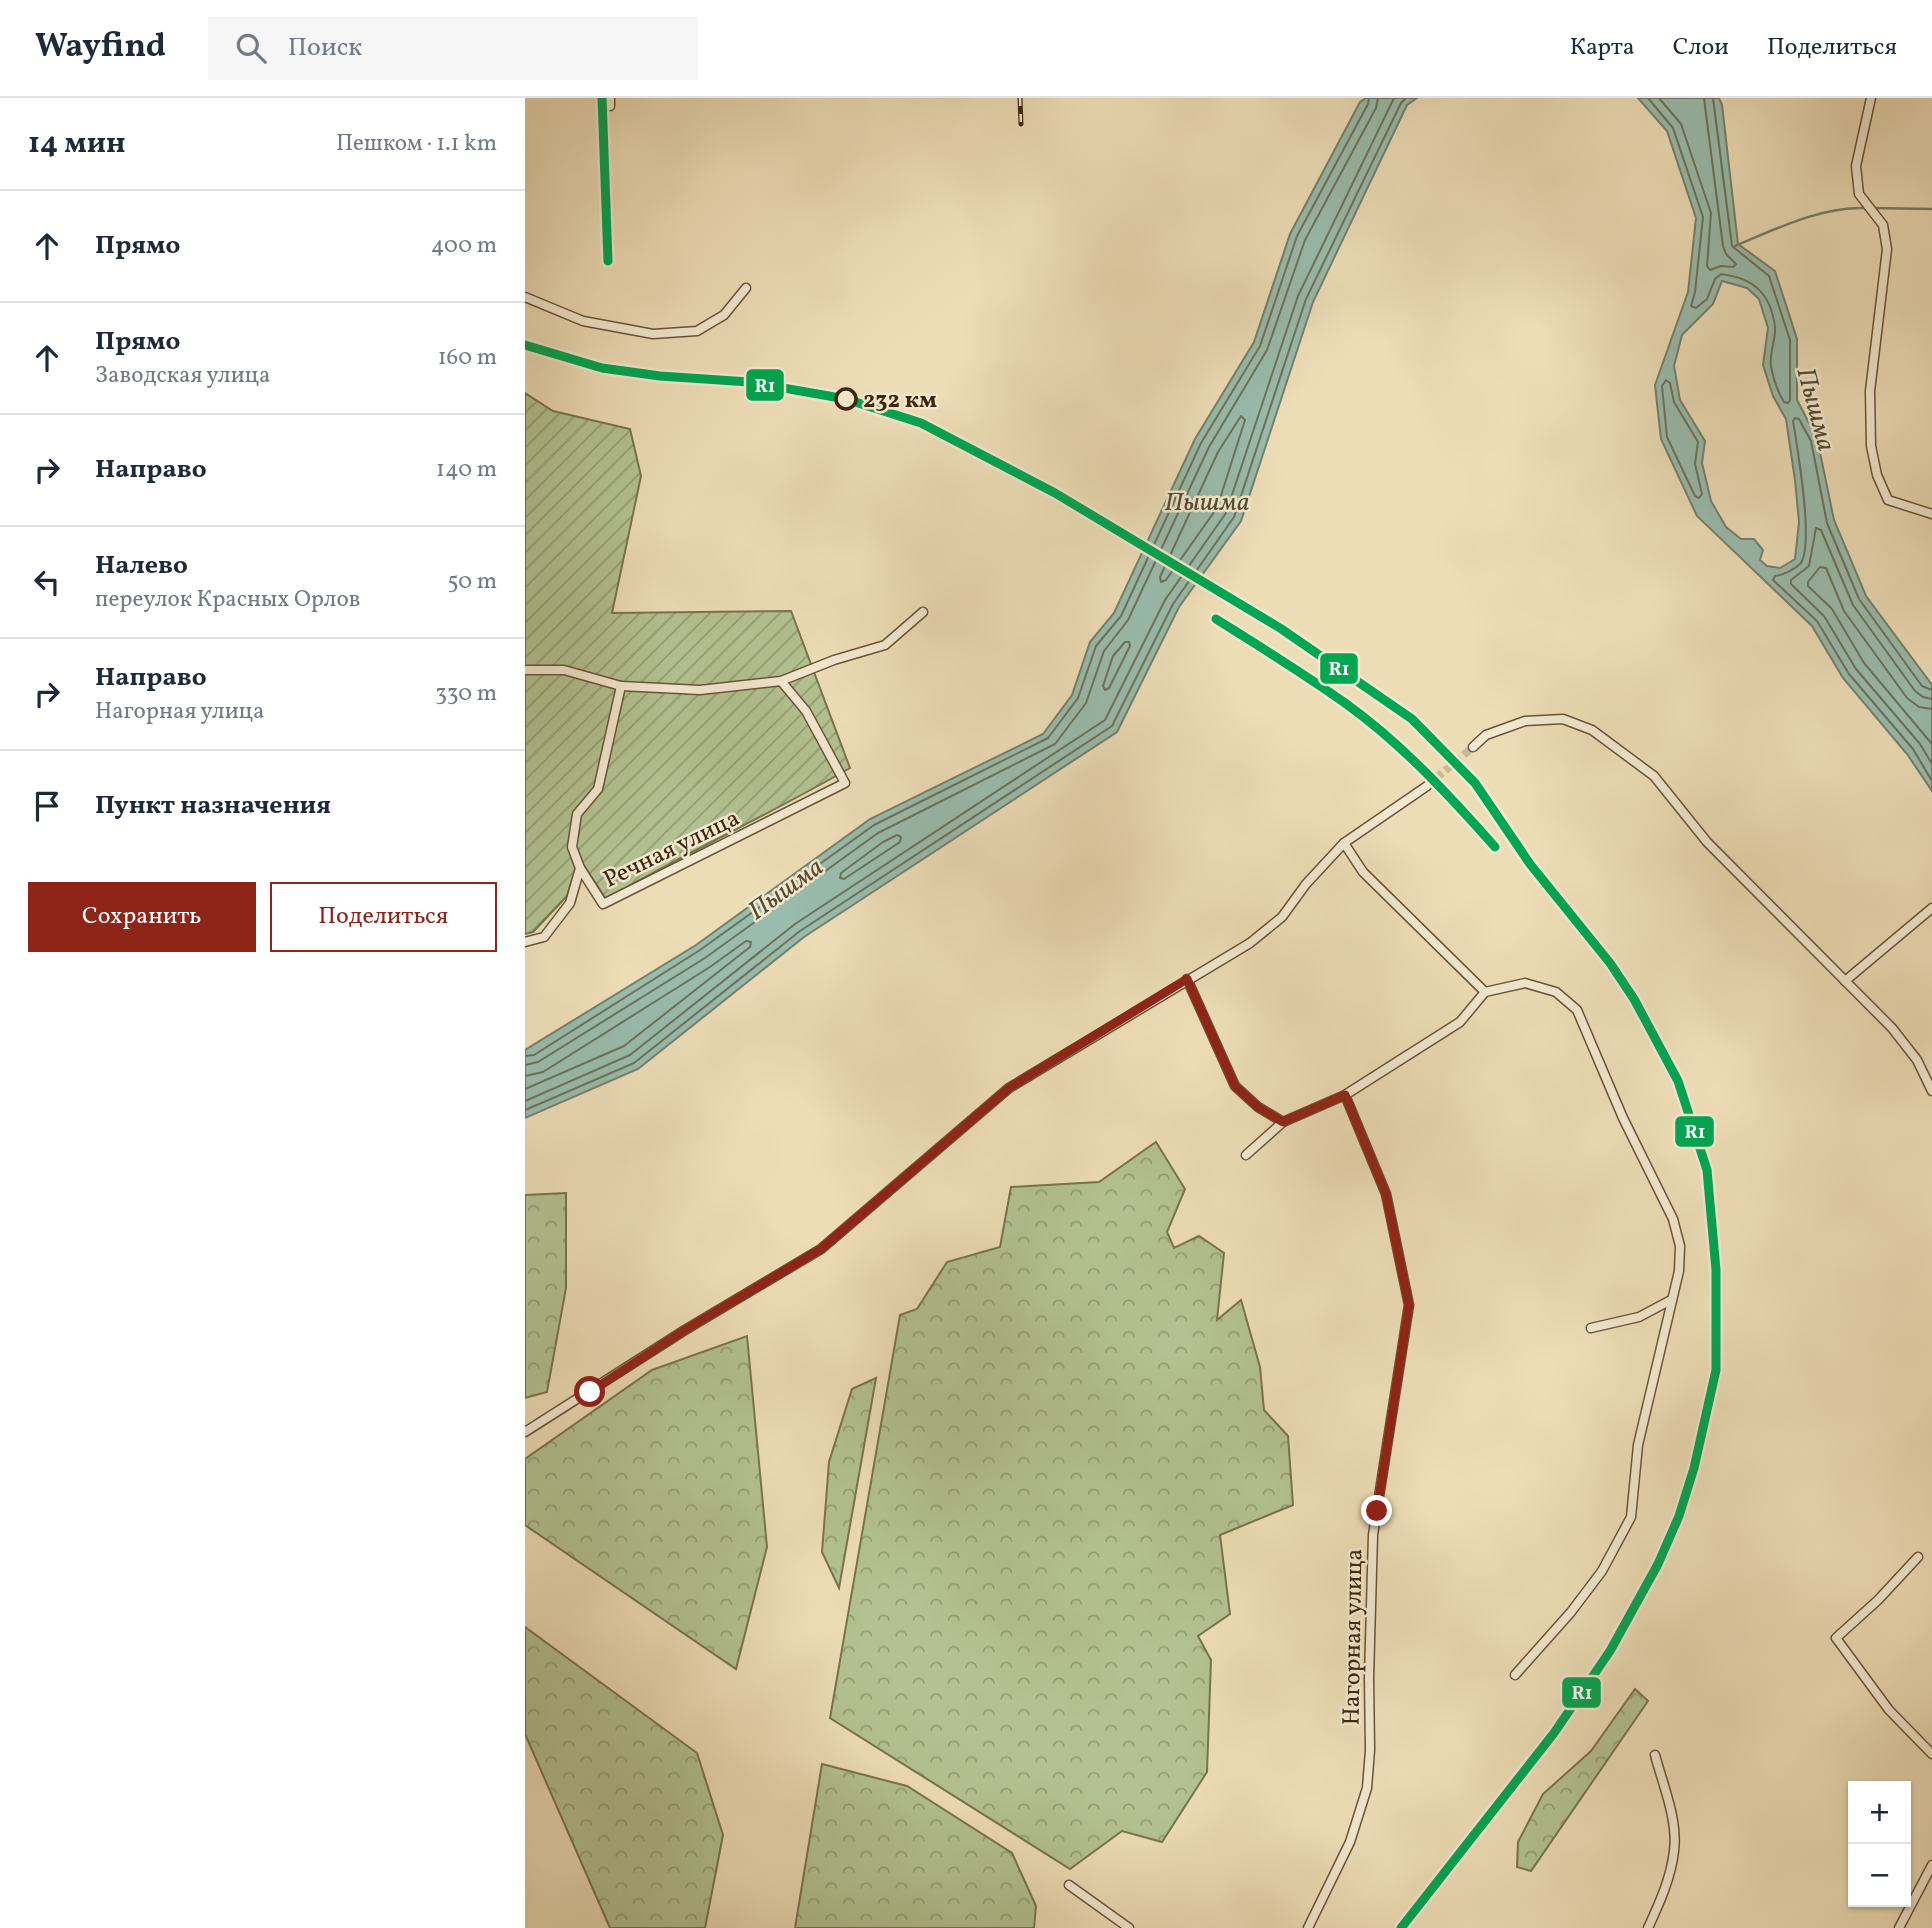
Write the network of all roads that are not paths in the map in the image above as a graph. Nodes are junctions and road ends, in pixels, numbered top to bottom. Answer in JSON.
{"nodes":[{"id":1,"x":1871,"y":98,"type":"edge"},
{"id":2,"x":746,"y":288,"type":"dead end"},
{"id":3,"x":525,"y":297,"type":"edge"},
{"id":4,"x":1932,"y":514,"type":"edge"},
{"id":5,"x":923,"y":612,"type":"dead end"},
{"id":6,"x":525,"y":670,"type":"edge"},
{"id":7,"x":781,"y":681,"type":"junction"},
{"id":8,"x":621,"y":685,"type":"junction"},
{"id":9,"x":1473,"y":747,"type":"tunnel mouth"},
{"id":10,"x":1427,"y":786,"type":"tunnel mouth"},
{"id":11,"x":1344,"y":843,"type":"junction"},
{"id":12,"x":580,"y":868,"type":"junction"},
{"id":13,"x":1932,"y":908,"type":"edge"},
{"id":14,"x":525,"y":942,"type":"edge"},
{"id":15,"x":1187,"y":979,"type":"junction"},
{"id":16,"x":1845,"y":981,"type":"junction"},
{"id":17,"x":1485,"y":992,"type":"junction"},
{"id":18,"x":1932,"y":1091,"type":"edge"},
{"id":19,"x":1345,"y":1095,"type":"junction"},
{"id":20,"x":1283,"y":1122,"type":"junction"},
{"id":21,"x":1246,"y":1155,"type":"dead end"},
{"id":22,"x":1671,"y":1300,"type":"junction"},
{"id":23,"x":1591,"y":1328,"type":"dead end"},
{"id":24,"x":525,"y":1432,"type":"edge"},
{"id":25,"x":1918,"y":1557,"type":"dead end"},
{"id":26,"x":1515,"y":1675,"type":"dead end"},
{"id":27,"x":1932,"y":1754,"type":"edge"},
{"id":28,"x":1655,"y":1755,"type":"dead end"},
{"id":29,"x":1932,"y":1866,"type":"edge"},
{"id":30,"x":1069,"y":1885,"type":"dead end"},
{"id":31,"x":1129,"y":1928,"type":"edge"},
{"id":32,"x":1308,"y":1928,"type":"edge"},
{"id":33,"x":1648,"y":1928,"type":"edge"},
{"id":34,"x":1899,"y":1928,"type":"edge"}],
"edges":[{"from":1,"to":4,"type":"street"},
{"from":2,"to":3,"type":"street"},
{"from":5,"to":7,"type":"street"},
{"from":6,"to":8,"type":"street"},
{"from":7,"to":8,"type":"street"},
{"from":7,"to":12,"type":"street","name":"Речная улица"},
{"from":8,"to":12,"type":"street"},
{"from":9,"to":16,"type":"street"},
{"from":10,"to":11,"type":"street"},
{"from":11,"to":15,"type":"street"},
{"from":11,"to":17,"type":"street"},
{"from":12,"to":14,"type":"street","name":"Речная улица"},
{"from":13,"to":16,"type":"street"},
{"from":15,"to":20,"type":"street"},
{"from":15,"to":24,"type":"street"},
{"from":16,"to":18,"type":"street"},
{"from":17,"to":19,"type":"street"},
{"from":17,"to":22,"type":"street"},
{"from":19,"to":20,"type":"street"},
{"from":19,"to":32,"type":"street","name":"Нагорная улица"},
{"from":20,"to":21,"type":"street"},
{"from":22,"to":23,"type":"street"},
{"from":22,"to":26,"type":"street"},
{"from":25,"to":27,"type":"street"},
{"from":28,"to":33,"type":"street"},
{"from":29,"to":34,"type":"street"},
{"from":30,"to":31,"type":"street"}]}
